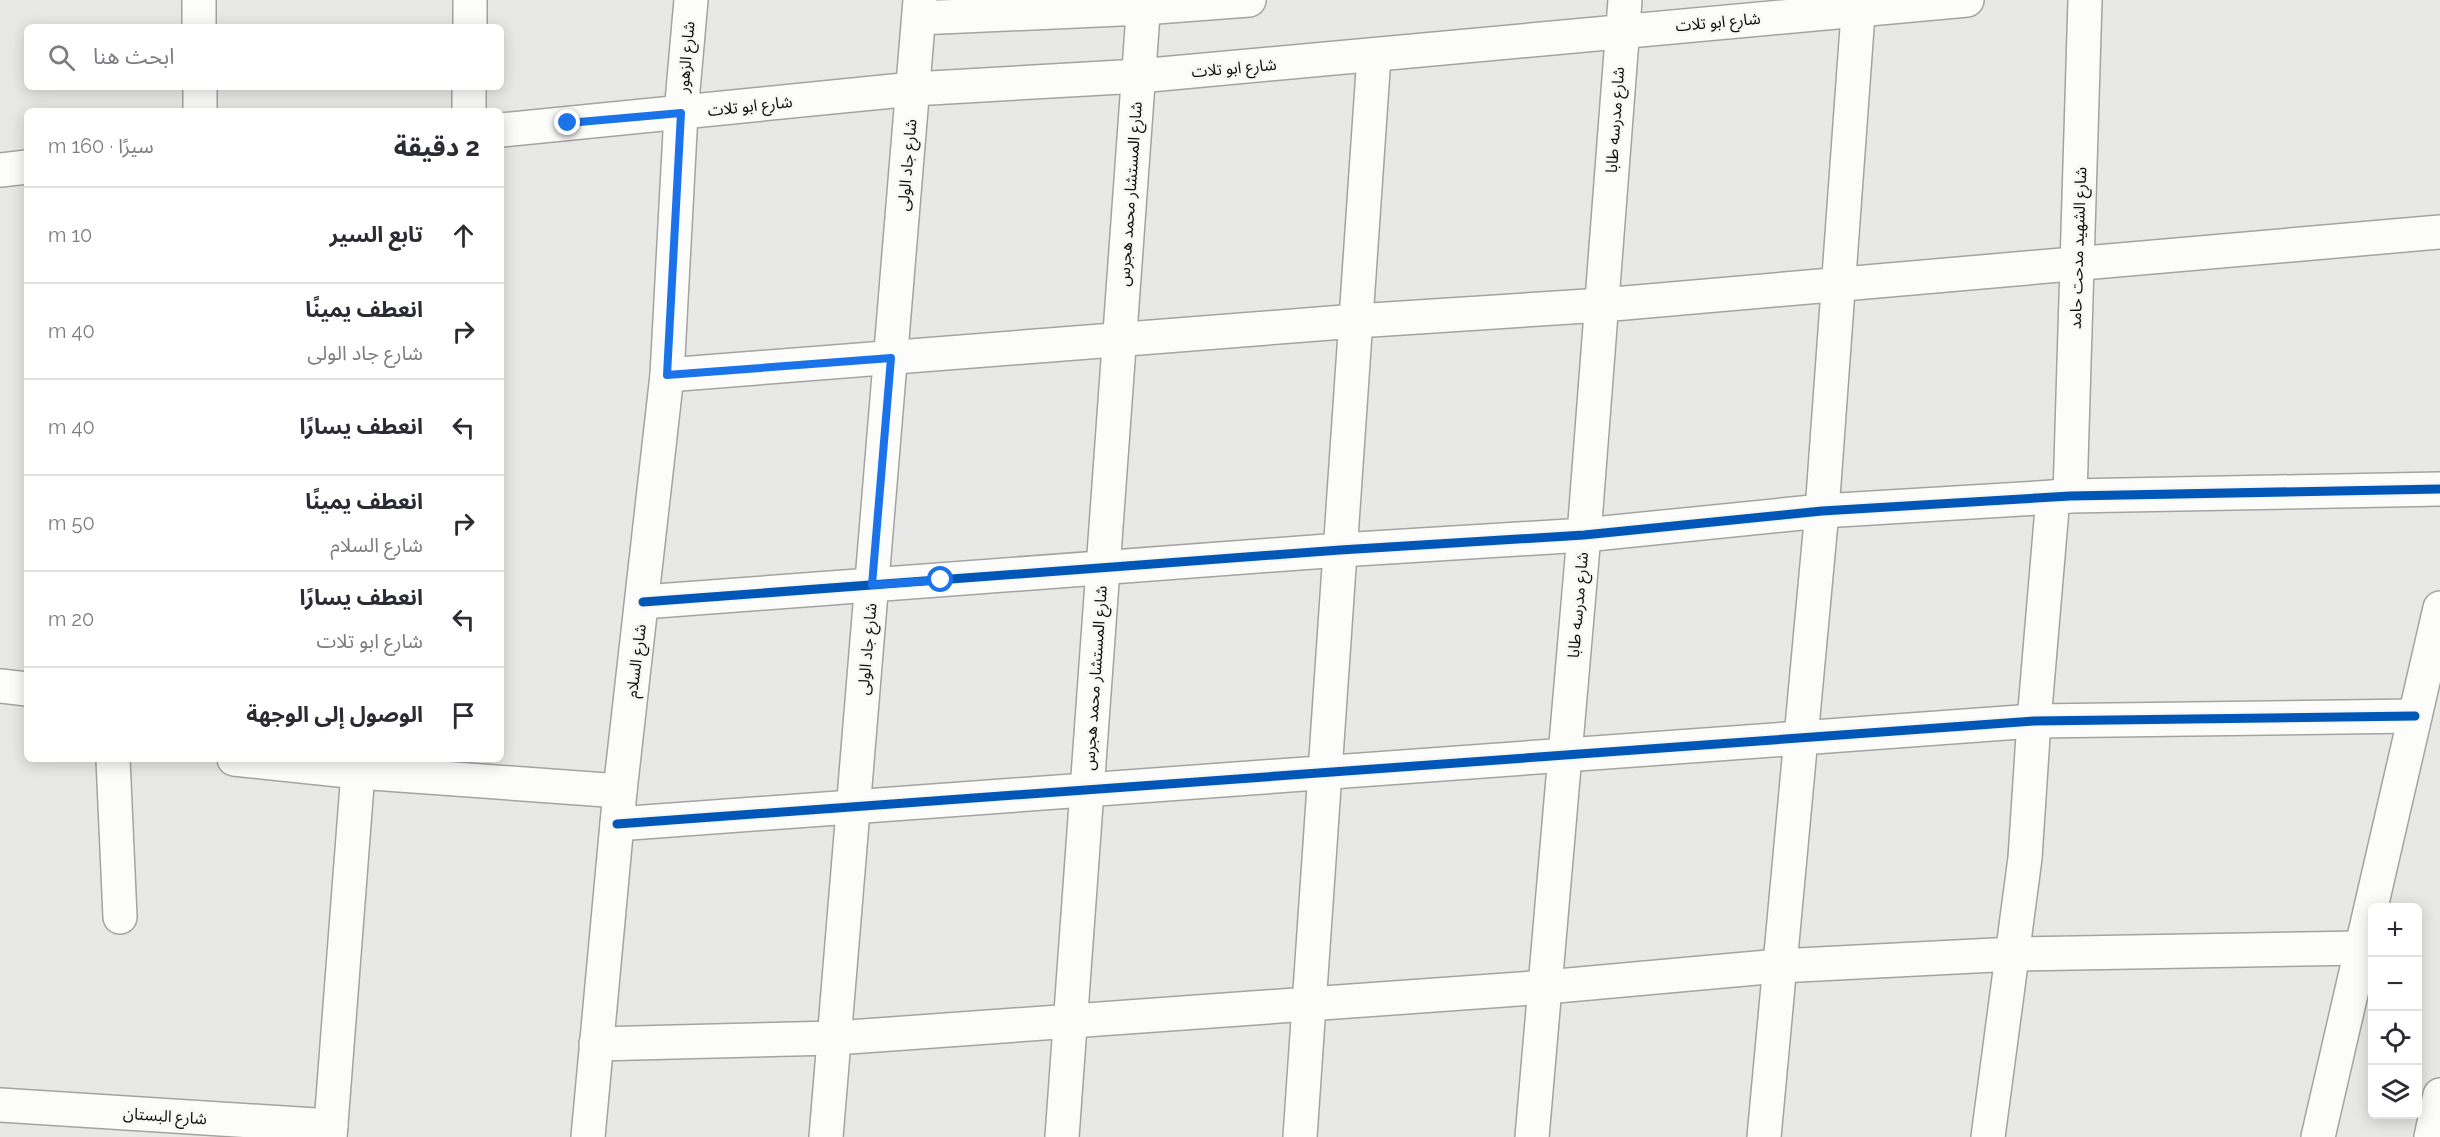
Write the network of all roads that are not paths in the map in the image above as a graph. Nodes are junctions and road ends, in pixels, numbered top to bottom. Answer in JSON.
{"nodes":[{"id":1,"x":199,"y":0,"type":"edge"},
{"id":2,"x":470,"y":0,"type":"edge"},
{"id":3,"x":691,"y":0,"type":"edge"},
{"id":4,"x":1249,"y":0,"type":"edge"},
{"id":5,"x":1967,"y":0,"type":"edge"},
{"id":6,"x":2085,"y":0,"type":"edge"},
{"id":7,"x":1143,"y":4,"type":"edge"},
{"id":8,"x":1859,"y":4,"type":"edge"},
{"id":9,"x":919,"y":9,"type":"edge"},
{"id":10,"x":1623,"y":15,"type":"edge"},
{"id":11,"x":199,"y":24,"type":"edge"},
{"id":12,"x":470,"y":24,"type":"edge"},
{"id":13,"x":1374,"y":56,"type":"junction"},
{"id":14,"x":1139,"y":76,"type":"junction"},
{"id":15,"x":914,"y":89,"type":"junction"},
{"id":16,"x":200,"y":90,"type":"edge"},
{"id":17,"x":469,"y":90,"type":"edge"},
{"id":18,"x":200,"y":108,"type":"edge"},
{"id":19,"x":469,"y":108,"type":"edge"},
{"id":20,"x":681,"y":113,"type":"junction"},
{"id":21,"x":504,"y":130,"type":"edge"},
{"id":22,"x":24,"y":167,"type":"edge"},
{"id":23,"x":0,"y":170,"type":"edge"},
{"id":24,"x":2440,"y":232,"type":"edge"},
{"id":25,"x":2077,"y":264,"type":"junction"},
{"id":26,"x":1839,"y":285,"type":"junction"},
{"id":27,"x":1602,"y":305,"type":"junction"},
{"id":28,"x":1356,"y":321,"type":"junction"},
{"id":29,"x":1120,"y":340,"type":"junction"},
{"id":30,"x":891,"y":358,"type":"junction"},
{"id":31,"x":667,"y":375,"type":"junction"},
{"id":32,"x":2440,"y":489,"type":"edge"},
{"id":33,"x":2061,"y":496,"type":"junction"},
{"id":34,"x":1822,"y":511,"type":"junction"},
{"id":35,"x":1584,"y":535,"type":"junction"},
{"id":36,"x":1340,"y":550,"type":"junction"},
{"id":37,"x":1103,"y":568,"type":"junction"},
{"id":38,"x":872,"y":585,"type":"junction"},
{"id":39,"x":643,"y":602,"type":"junction"},
{"id":40,"x":2440,"y":608,"type":"edge"},
{"id":41,"x":0,"y":686,"type":"edge"},
{"id":42,"x":24,"y":689,"type":"edge"},
{"id":43,"x":2415,"y":716,"type":"junction"},
{"id":44,"x":2034,"y":721,"type":"junction"},
{"id":45,"x":1800,"y":737,"type":"junction"},
{"id":46,"x":1565,"y":755,"type":"junction"},
{"id":47,"x":113,"y":762,"type":"edge"},
{"id":48,"x":287,"y":762,"type":"edge"},
{"id":49,"x":358,"y":766,"type":"edge"},
{"id":50,"x":1324,"y":774,"type":"junction"},
{"id":51,"x":620,"y":791,"type":"junction"},
{"id":52,"x":1087,"y":791,"type":"junction"},
{"id":53,"x":854,"y":807,"type":"junction"},
{"id":54,"x":617,"y":824,"type":"junction"},
{"id":55,"x":120,"y":917,"type":"dead end"},
{"id":56,"x":2362,"y":948,"type":"junction"},
{"id":57,"x":2014,"y":954,"type":"junction"},
{"id":58,"x":1779,"y":966,"type":"junction"},
{"id":59,"x":1546,"y":987,"type":"junction"},
{"id":60,"x":1309,"y":1003,"type":"junction"},
{"id":61,"x":1070,"y":1020,"type":"junction"},
{"id":62,"x":835,"y":1038,"type":"junction"},
{"id":63,"x":596,"y":1044,"type":"junction"},
{"id":64,"x":2440,"y":1095,"type":"edge"},
{"id":65,"x":0,"y":1105,"type":"edge"},
{"id":66,"x":330,"y":1132,"type":"edge"},
{"id":67,"x":588,"y":1137,"type":"edge"},
{"id":68,"x":826,"y":1137,"type":"edge"},
{"id":69,"x":1062,"y":1137,"type":"edge"},
{"id":70,"x":1300,"y":1137,"type":"edge"},
{"id":71,"x":1532,"y":1137,"type":"edge"},
{"id":72,"x":1764,"y":1137,"type":"edge"},
{"id":73,"x":1988,"y":1137,"type":"edge"},
{"id":74,"x":2318,"y":1137,"type":"edge"},
{"id":75,"x":2431,"y":1137,"type":"edge"}],
"edges":[{"from":1,"to":11,"type":"main road"},
{"from":2,"to":12,"type":"main road"},
{"from":3,"to":20,"type":"main road","name":"شارع الزهور"},
{"from":4,"to":7,"type":"main road"},
{"from":5,"to":8,"type":"main road","name":"شارع ابو تلات"},
{"from":6,"to":25,"type":"main road","name":"شارع الشهيد مدحت حامد"},
{"from":7,"to":9,"type":"main road"},
{"from":7,"to":14,"type":"main road","name":"شارع المستشار محمد هجرس"},
{"from":8,"to":10,"type":"main road","name":"شارع ابو تلات"},
{"from":8,"to":26,"type":"main road"},
{"from":9,"to":15,"type":"main road","name":"شارع جاد الولى"},
{"from":10,"to":13,"type":"main road","name":"شارع ابو تلات"},
{"from":10,"to":27,"type":"main road","name":"شارع مدرسه طابا"},
{"from":13,"to":14,"type":"main road","name":"شارع ابو تلات"},
{"from":13,"to":28,"type":"main road"},
{"from":14,"to":15,"type":"main road","name":"شارع ابو تلات"},
{"from":14,"to":29,"type":"main road","name":"شارع المستشار محمد هجرس"},
{"from":15,"to":20,"type":"main road","name":"شارع ابو تلات"},
{"from":15,"to":30,"type":"main road","name":"شارع جاد الولى"},
{"from":16,"to":18,"type":"main road"},
{"from":17,"to":19,"type":"main road"},
{"from":20,"to":21,"type":"main road","name":"شارع ابو تلات"},
{"from":20,"to":31,"type":"main road","name":"شارع السلام"},
{"from":22,"to":23,"type":"main road"},
{"from":24,"to":25,"type":"main road"},
{"from":25,"to":26,"type":"main road"},
{"from":25,"to":33,"type":"main road","name":"شارع الشهيد مدحت حامد"},
{"from":26,"to":27,"type":"main road"},
{"from":26,"to":34,"type":"main road"},
{"from":27,"to":28,"type":"main road"},
{"from":27,"to":35,"type":"main road","name":"شارع مدرسه طابا"},
{"from":28,"to":29,"type":"main road"},
{"from":28,"to":36,"type":"main road"},
{"from":29,"to":30,"type":"main road"},
{"from":29,"to":37,"type":"main road","name":"شارع المستشار محمد هجرس"},
{"from":30,"to":31,"type":"main road"},
{"from":30,"to":38,"type":"main road","name":"شارع جاد الولى"},
{"from":31,"to":39,"type":"main road","name":"شارع السلام"},
{"from":32,"to":33,"type":"main road"},
{"from":33,"to":34,"type":"main road"},
{"from":33,"to":44,"type":"main road","name":"شارع الشهيد مدحت حامد"},
{"from":34,"to":35,"type":"main road"},
{"from":34,"to":45,"type":"main road"},
{"from":35,"to":36,"type":"main road"},
{"from":35,"to":46,"type":"main road","name":"شارع مدرسه طابا"},
{"from":36,"to":37,"type":"main road"},
{"from":36,"to":50,"type":"main road"},
{"from":37,"to":38,"type":"main road"},
{"from":37,"to":52,"type":"main road","name":"شارع المستشار محمد هجرس"},
{"from":38,"to":39,"type":"main road"},
{"from":38,"to":53,"type":"main road","name":"شارع جاد الولى"},
{"from":39,"to":51,"type":"main road","name":"شارع السلام"},
{"from":40,"to":43,"type":"main road"},
{"from":41,"to":42,"type":"main road"},
{"from":43,"to":44,"type":"main road"},
{"from":43,"to":56,"type":"main road"},
{"from":44,"to":45,"type":"main road"},
{"from":44,"to":57,"type":"main road","name":"شارع الشهيد مدحت حامد"},
{"from":45,"to":46,"type":"main road"},
{"from":45,"to":58,"type":"main road"},
{"from":46,"to":50,"type":"main road"},
{"from":46,"to":59,"type":"main road","name":"شارع مدرسه طابا"},
{"from":47,"to":55,"type":"main road"},
{"from":48,"to":49,"type":"main road"},
{"from":49,"to":51,"type":"main road"},
{"from":49,"to":66,"type":"main road"},
{"from":50,"to":52,"type":"main road"},
{"from":50,"to":60,"type":"main road"},
{"from":51,"to":54,"type":"main road","name":"شارع السلام"},
{"from":52,"to":53,"type":"main road"},
{"from":52,"to":61,"type":"main road","name":"شارع المستشار محمد هجرس"},
{"from":53,"to":54,"type":"main road"},
{"from":53,"to":62,"type":"main road","name":"شارع جاد الولى"},
{"from":54,"to":63,"type":"main road","name":"شارع السلام"},
{"from":56,"to":57,"type":"main road"},
{"from":56,"to":74,"type":"main road"},
{"from":57,"to":58,"type":"main road"},
{"from":57,"to":73,"type":"main road","name":"شارع الشهيد مدحت حامد"},
{"from":58,"to":59,"type":"main road"},
{"from":58,"to":72,"type":"main road"},
{"from":59,"to":60,"type":"main road"},
{"from":59,"to":71,"type":"main road","name":"شارع مدرسه طابا"},
{"from":60,"to":61,"type":"main road"},
{"from":60,"to":70,"type":"main road"},
{"from":61,"to":62,"type":"main road"},
{"from":61,"to":69,"type":"main road","name":"شارع المستشار محمد هجرس"},
{"from":62,"to":63,"type":"main road"},
{"from":62,"to":68,"type":"main road","name":"شارع جاد الولى"},
{"from":63,"to":67,"type":"main road","name":"شارع السلام"},
{"from":64,"to":75,"type":"main road"},
{"from":65,"to":66,"type":"main road","name":"شارع البستان"}]}
